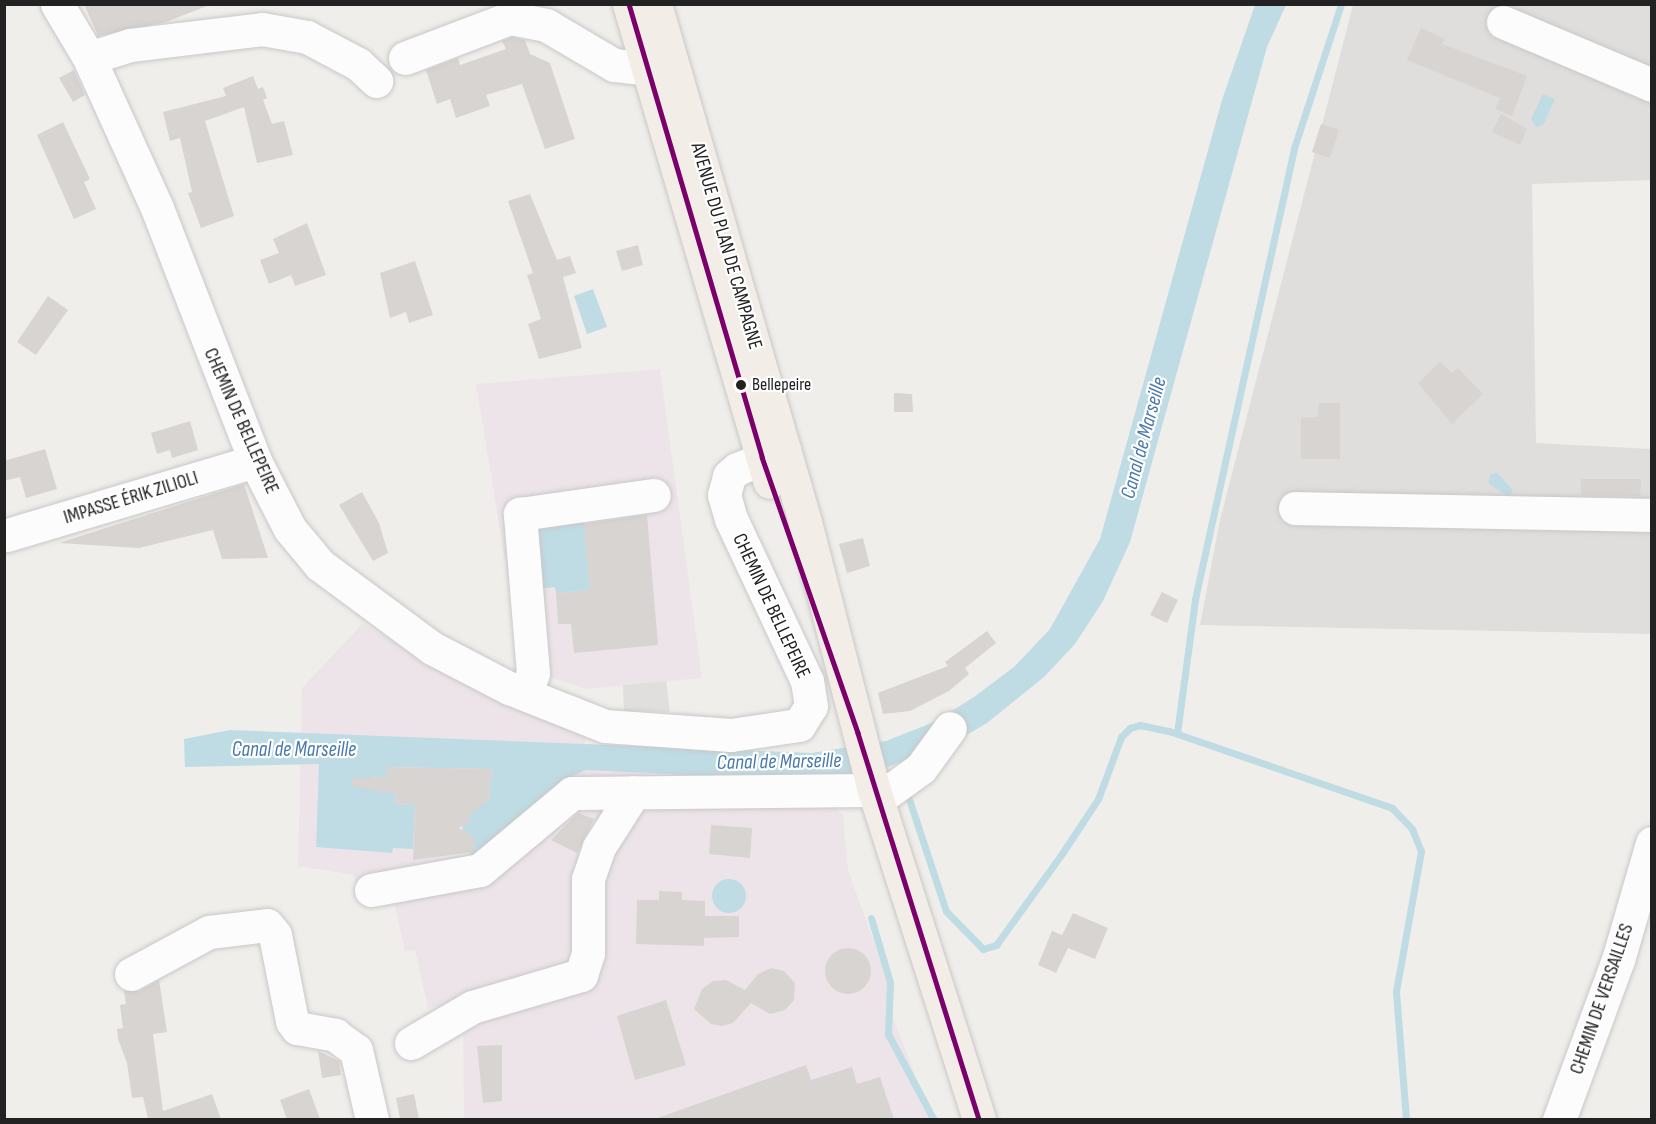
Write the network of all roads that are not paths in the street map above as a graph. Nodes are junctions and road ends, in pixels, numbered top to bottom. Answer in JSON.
{"nodes":[{"id":1,"x":57,"y":4,"type":"edge"},
{"id":2,"x":629,"y":4,"type":"edge"},
{"id":3,"x":655,"y":4,"type":"edge"},
{"id":4,"x":489,"y":14,"type":"edge"},
{"id":5,"x":1503,"y":22,"type":"dead end"},
{"id":6,"x":89,"y":58,"type":"junction"},
{"id":7,"x":405,"y":58,"type":"dead end"},
{"id":8,"x":650,"y":69,"type":"junction"},
{"id":9,"x":376,"y":81,"type":"dead end"},
{"id":10,"x":1652,"y":85,"type":"edge"},
{"id":11,"x":773,"y":454,"type":"junction"},
{"id":12,"x":255,"y":461,"type":"junction"},
{"id":13,"x":654,"y":495,"type":"dead end"},
{"id":14,"x":1295,"y":508,"type":"dead end"},
{"id":15,"x":1652,"y":515,"type":"edge"},
{"id":16,"x":7,"y":535,"type":"dead end"},
{"id":17,"x":526,"y":694,"type":"junction"},
{"id":18,"x":950,"y":728,"type":"dead end"},
{"id":19,"x":874,"y":789,"type":"junction"},
{"id":20,"x":634,"y":792,"type":"junction"},
{"id":21,"x":1652,"y":843,"type":"edge"},
{"id":22,"x":371,"y":890,"type":"dead end"},
{"id":23,"x":131,"y":974,"type":"dead end"},
{"id":24,"x":411,"y":1043,"type":"dead end"},
{"id":25,"x":978,"y":1117,"type":"edge"},
{"id":26,"x":372,"y":1119,"type":"edge"},
{"id":27,"x":1559,"y":1119,"type":"edge"}],
"edges":[{"from":1,"to":6,"type":"street","name":"CHEMIN DE BELLEPEIRE"},
{"from":2,"to":8,"type":"main road","name":"AVENUE DU PLAN DE CAMPAGNE"},
{"from":3,"to":11,"type":"main road","name":"AVENUE DU PLAN DE CAMPAGNE"},
{"from":4,"to":7,"type":"street"},
{"from":4,"to":8,"type":"street"},
{"from":5,"to":10,"type":"street"},
{"from":6,"to":9,"type":"street"},
{"from":6,"to":12,"type":"street","name":"CHEMIN DE BELLEPEIRE"},
{"from":8,"to":11,"type":"main road","name":"AVENUE DU PLAN DE CAMPAGNE"},
{"from":11,"to":17,"type":"street","name":"CHEMIN DE BELLEPEIRE"},
{"from":11,"to":19,"type":"main road","name":"AVENUE DU PLAN DE CAMPAGNE"},
{"from":12,"to":16,"type":"street","name":"IMPASSE ÉRIK ZILIOLI"},
{"from":12,"to":17,"type":"street","name":"CHEMIN DE BELLEPEIRE"},
{"from":13,"to":17,"type":"street"},
{"from":14,"to":15,"type":"street"},
{"from":18,"to":19,"type":"street"},
{"from":19,"to":20,"type":"street"},
{"from":19,"to":25,"type":"main road","name":"AVENUE DU PLAN DE CAMPAGNE"},
{"from":20,"to":22,"type":"street"},
{"from":20,"to":24,"type":"street"},
{"from":21,"to":27,"type":"street","name":"CHEMIN DE VERSAILLES"},
{"from":23,"to":26,"type":"street"}]}
